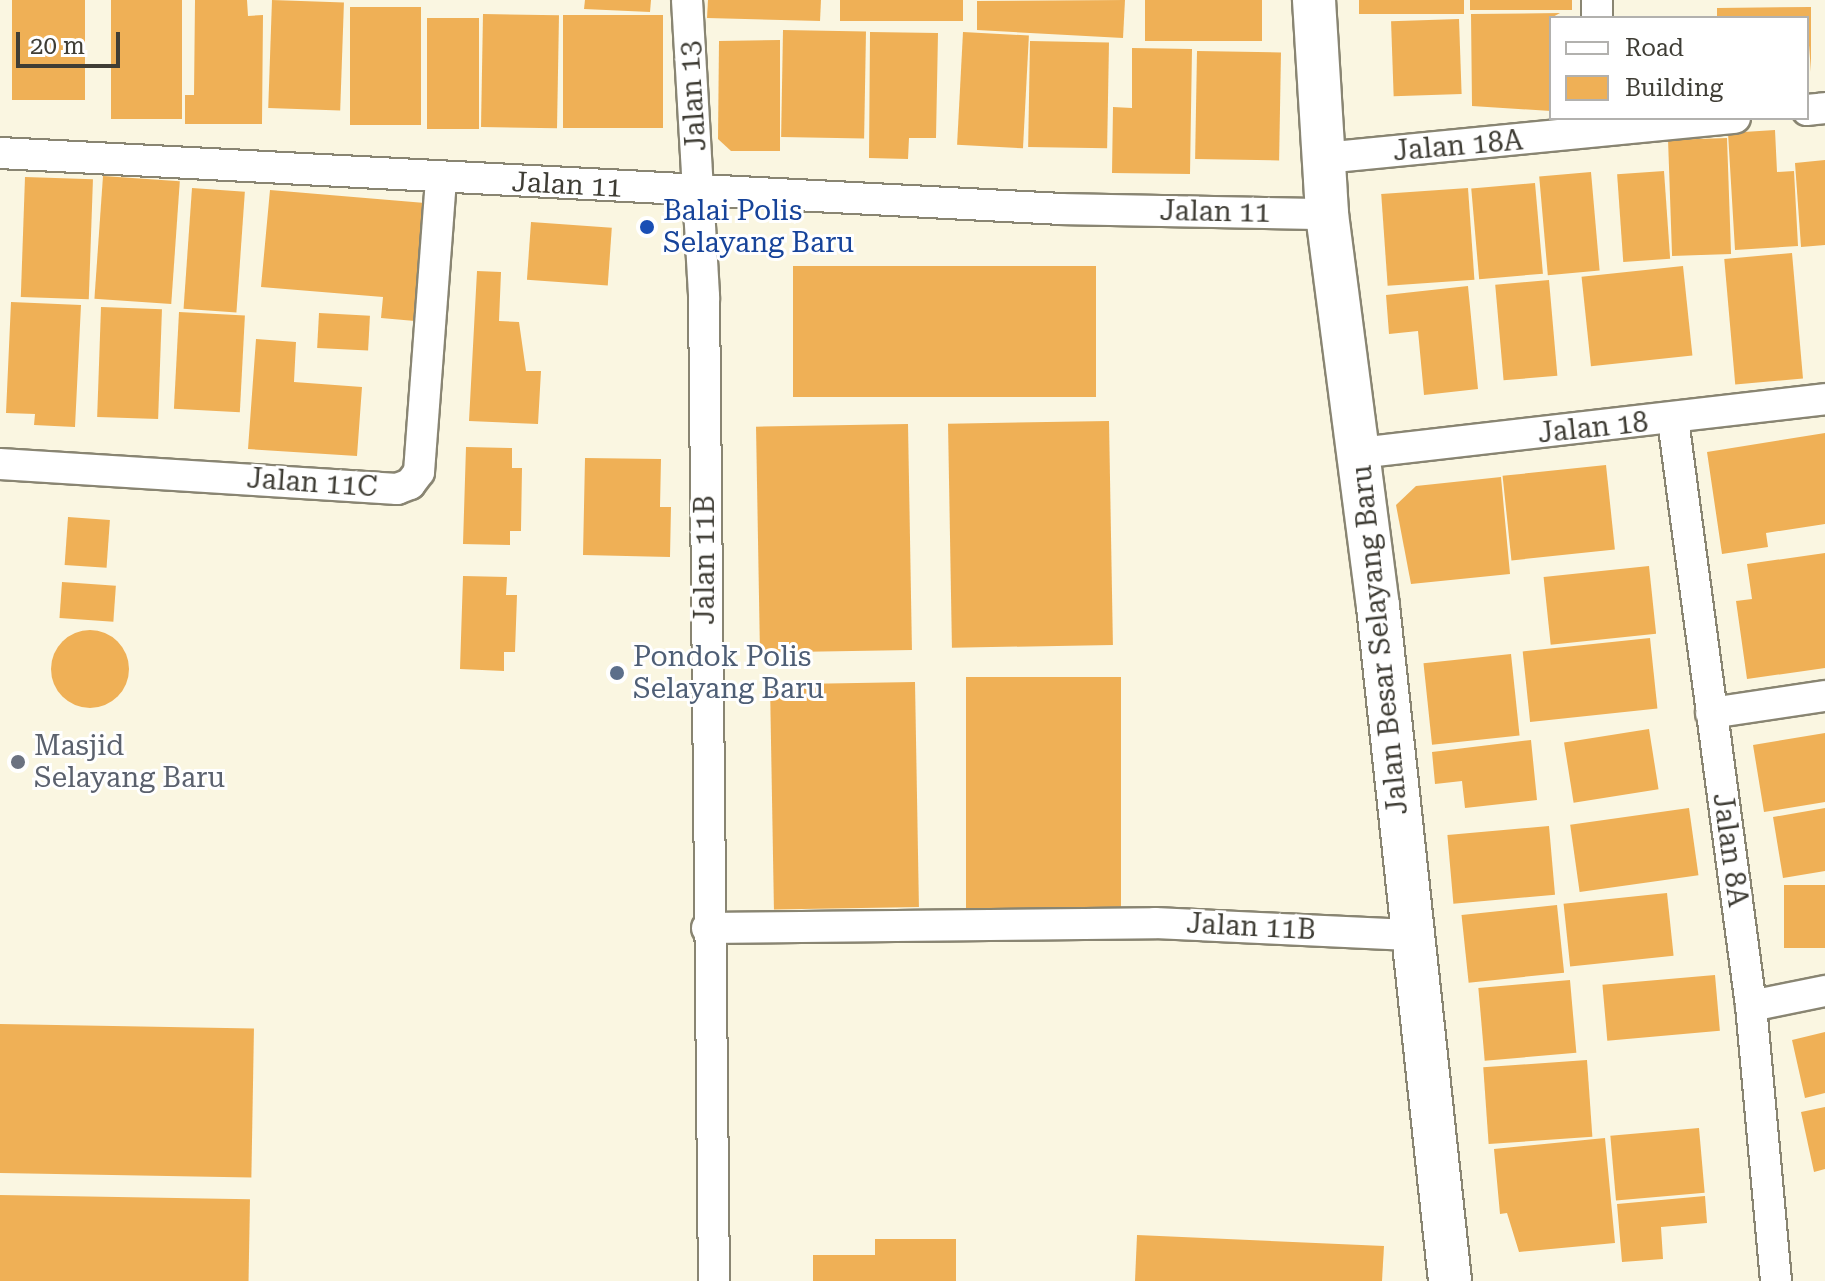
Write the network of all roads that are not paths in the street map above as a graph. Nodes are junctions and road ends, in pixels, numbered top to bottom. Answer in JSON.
{"nodes":[{"id":1,"x":687,"y":0,"type":"edge"},
{"id":2,"x":1314,"y":0,"type":"edge"},
{"id":3,"x":1701,"y":120,"type":"edge"},
{"id":4,"x":1600,"y":126,"type":"edge"},
{"id":5,"x":0,"y":153,"type":"edge"},
{"id":6,"x":1324,"y":158,"type":"junction"},
{"id":7,"x":441,"y":179,"type":"junction"},
{"id":8,"x":699,"y":192,"type":"junction"},
{"id":9,"x":1327,"y":214,"type":"junction"},
{"id":10,"x":1825,"y":399,"type":"edge"},
{"id":11,"x":1673,"y":420,"type":"junction"},
{"id":12,"x":1360,"y":453,"type":"junction"},
{"id":13,"x":0,"y":464,"type":"edge"},
{"id":14,"x":1825,"y":696,"type":"edge"},
{"id":15,"x":1711,"y":713,"type":"junction"},
{"id":16,"x":707,"y":928,"type":"junction"},
{"id":17,"x":1410,"y":935,"type":"junction"},
{"id":18,"x":1825,"y":991,"type":"edge"},
{"id":19,"x":1751,"y":1006,"type":"junction"},
{"id":20,"x":714,"y":1281,"type":"edge"},
{"id":21,"x":1450,"y":1281,"type":"edge"},
{"id":22,"x":1776,"y":1281,"type":"edge"}],
"edges":[{"from":1,"to":8,"type":"street","name":"Jalan 13"},
{"from":2,"to":6,"type":"street","name":"Jalan Besar Selayang Baru"},
{"from":3,"to":4,"type":"street","name":"Jalan 18A"},
{"from":4,"to":6,"type":"street","name":"Jalan 18A"},
{"from":5,"to":7,"type":"street","name":"Jalan 11"},
{"from":6,"to":9,"type":"street","name":"Jalan Besar Selayang Baru"},
{"from":7,"to":8,"type":"street","name":"Jalan 11"},
{"from":7,"to":13,"type":"street","name":"Jalan 11C"},
{"from":8,"to":9,"type":"street","name":"Jalan 11"},
{"from":8,"to":16,"type":"street","name":"Jalan 11B"},
{"from":9,"to":12,"type":"street","name":"Jalan Besar Selayang Baru"},
{"from":10,"to":11,"type":"street","name":"Jalan 18"},
{"from":11,"to":12,"type":"street","name":"Jalan 18"},
{"from":11,"to":15,"type":"street","name":"Jalan 8A"},
{"from":12,"to":17,"type":"street","name":"Jalan Besar Selayang Baru"},
{"from":14,"to":15,"type":"street"},
{"from":15,"to":19,"type":"street","name":"Jalan 8A"},
{"from":16,"to":17,"type":"street","name":"Jalan 11B"},
{"from":16,"to":20,"type":"street","name":"Jalan 11B"},
{"from":17,"to":21,"type":"street","name":"Jalan Besar Selayang Baru"},
{"from":18,"to":19,"type":"street"},
{"from":19,"to":22,"type":"street","name":"Jalan 8A"}]}
